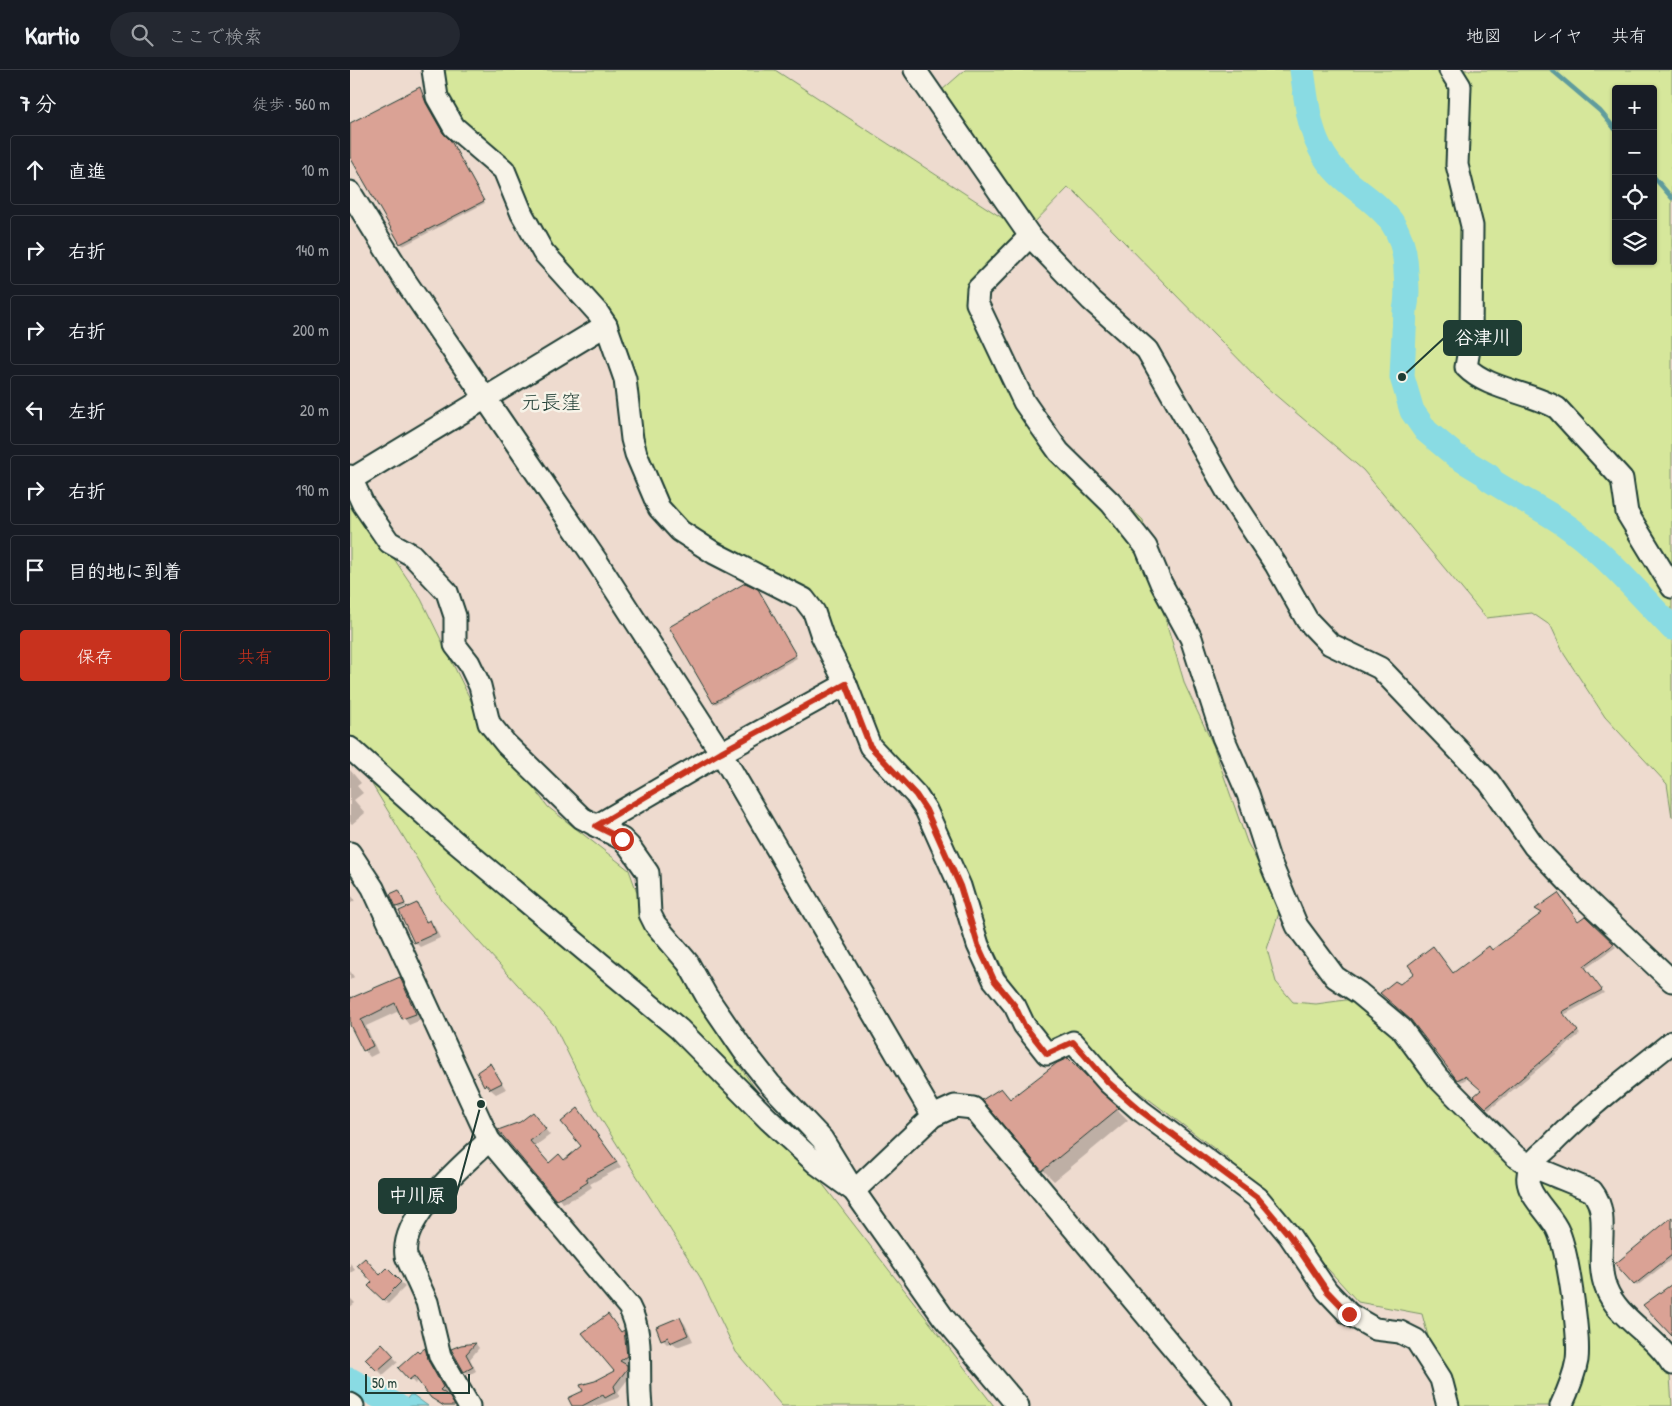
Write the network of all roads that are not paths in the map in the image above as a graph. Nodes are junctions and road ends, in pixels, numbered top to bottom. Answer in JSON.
{"nodes":[{"id":1,"x":433,"y":70,"type":"edge"},
{"id":2,"x":915,"y":70,"type":"edge"},
{"id":3,"x":1450,"y":70,"type":"edge"},
{"id":4,"x":350,"y":192,"type":"edge"},
{"id":5,"x":1030,"y":236,"type":"junction"},
{"id":6,"x":606,"y":325,"type":"junction"},
{"id":7,"x":487,"y":399,"type":"junction"},
{"id":8,"x":351,"y":478,"type":"edge"},
{"id":9,"x":1672,"y":587,"type":"edge"},
{"id":10,"x":846,"y":684,"type":"junction"},
{"id":11,"x":350,"y":748,"type":"edge"},
{"id":12,"x":721,"y":752,"type":"junction"},
{"id":13,"x":596,"y":826,"type":"junction"},
{"id":14,"x":350,"y":853,"type":"edge"},
{"id":15,"x":1672,"y":981,"type":"edge"},
{"id":16,"x":1672,"y":1042,"type":"edge"},
{"id":17,"x":933,"y":1116,"type":"junction"},
{"id":18,"x":489,"y":1140,"type":"junction"},
{"id":19,"x":1531,"y":1166,"type":"junction"},
{"id":20,"x":854,"y":1192,"type":"junction"},
{"id":21,"x":1672,"y":1364,"type":"edge"},
{"id":22,"x":350,"y":1404,"type":"edge"},
{"id":23,"x":353,"y":1406,"type":"edge"},
{"id":24,"x":469,"y":1406,"type":"edge"},
{"id":25,"x":641,"y":1406,"type":"edge"},
{"id":26,"x":1018,"y":1406,"type":"edge"},
{"id":27,"x":1222,"y":1406,"type":"edge"},
{"id":28,"x":1448,"y":1406,"type":"edge"},
{"id":29,"x":1561,"y":1406,"type":"edge"}],
"edges":[{"from":1,"to":6,"type":"street"},
{"from":2,"to":5,"type":"street"},
{"from":3,"to":9,"type":"street"},
{"from":4,"to":7,"type":"street"},
{"from":5,"to":15,"type":"street"},
{"from":5,"to":19,"type":"street"},
{"from":6,"to":7,"type":"street"},
{"from":6,"to":10,"type":"street"},
{"from":7,"to":8,"type":"street"},
{"from":7,"to":12,"type":"street"},
{"from":8,"to":13,"type":"street"},
{"from":10,"to":12,"type":"street"},
{"from":10,"to":28,"type":"street"},
{"from":11,"to":20,"type":"street"},
{"from":12,"to":13,"type":"street"},
{"from":12,"to":17,"type":"street"},
{"from":13,"to":20,"type":"street"},
{"from":14,"to":18,"type":"street"},
{"from":16,"to":19,"type":"street"},
{"from":17,"to":20,"type":"street"},
{"from":17,"to":27,"type":"street"},
{"from":18,"to":24,"type":"street"},
{"from":18,"to":25,"type":"street"},
{"from":19,"to":21,"type":"street"},
{"from":19,"to":29,"type":"street"},
{"from":20,"to":26,"type":"street"},
{"from":22,"to":23,"type":"street"}]}
